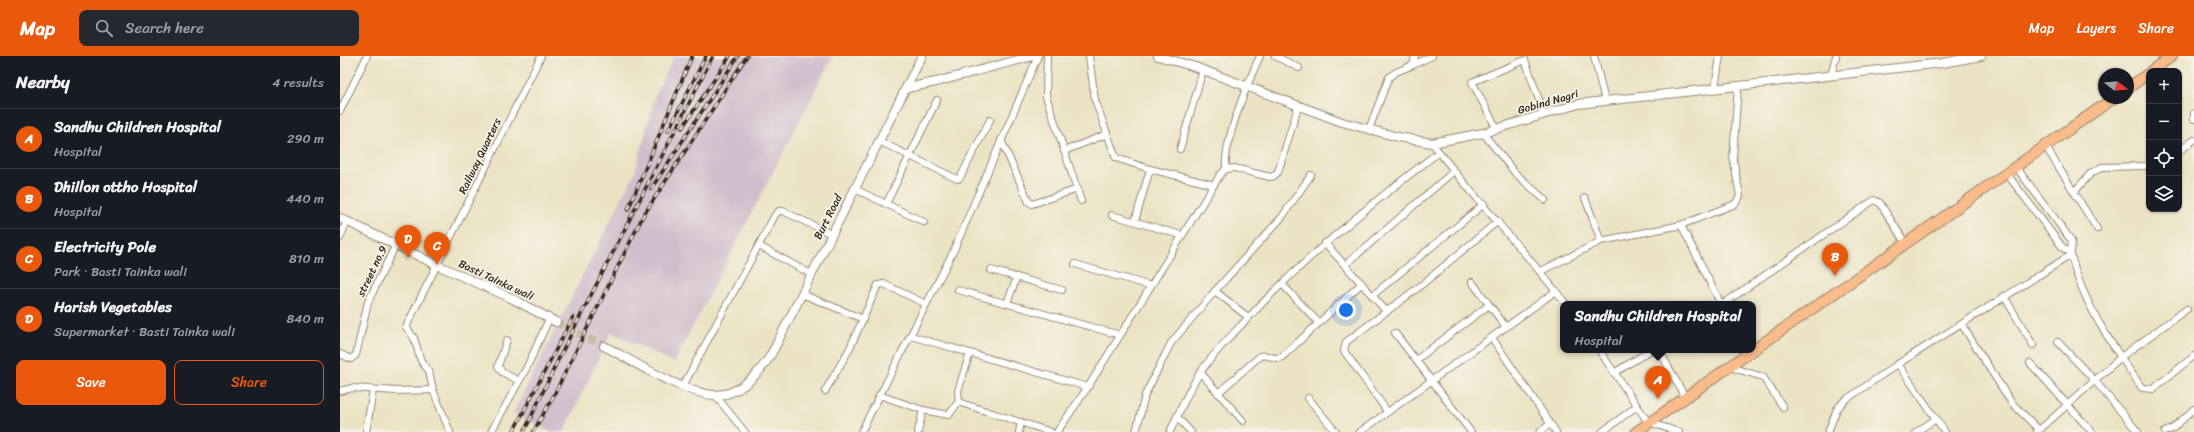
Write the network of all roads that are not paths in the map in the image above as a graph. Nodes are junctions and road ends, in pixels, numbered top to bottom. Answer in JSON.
{"nodes":[{"id":1,"x":367,"y":56,"type":"edge"},
{"id":2,"x":541,"y":56,"type":"edge"},
{"id":3,"x":922,"y":56,"type":"edge"},
{"id":4,"x":1032,"y":56,"type":"edge"},
{"id":5,"x":1038,"y":56,"type":"edge"},
{"id":6,"x":1047,"y":56,"type":"edge"},
{"id":7,"x":1089,"y":56,"type":"edge"},
{"id":8,"x":1158,"y":56,"type":"edge"},
{"id":9,"x":1260,"y":56,"type":"edge"},
{"id":10,"x":1275,"y":56,"type":"edge"},
{"id":11,"x":1415,"y":56,"type":"edge"},
{"id":12,"x":1432,"y":56,"type":"edge"},
{"id":13,"x":1594,"y":56,"type":"edge"},
{"id":14,"x":1720,"y":56,"type":"edge"},
{"id":15,"x":1836,"y":56,"type":"edge"},
{"id":16,"x":1981,"y":56,"type":"edge"},
{"id":17,"x":2172,"y":56,"type":"edge"},
{"id":18,"x":1413,"y":65,"type":"junction"},
{"id":19,"x":1299,"y":68,"type":"dead end"},
{"id":20,"x":2156,"y":68,"type":"edge"},
{"id":21,"x":1203,"y":70,"type":"junction"},
{"id":22,"x":1831,"y":75,"type":"junction"},
{"id":23,"x":2146,"y":75,"type":"edge"},
{"id":24,"x":2134,"y":84,"type":"edge"},
{"id":25,"x":1246,"y":86,"type":"junction"},
{"id":26,"x":1738,"y":86,"type":"junction"},
{"id":27,"x":907,"y":88,"type":"junction"},
{"id":28,"x":1715,"y":88,"type":"junction"},
{"id":29,"x":937,"y":100,"type":"dead end"},
{"id":30,"x":1605,"y":100,"type":"junction"},
{"id":31,"x":342,"y":103,"type":"edge"},
{"id":32,"x":2106,"y":104,"type":"edge"},
{"id":33,"x":1298,"y":107,"type":"junction"},
{"id":34,"x":340,"y":111,"type":"edge"},
{"id":35,"x":2194,"y":113,"type":"edge"},
{"id":36,"x":1544,"y":114,"type":"junction"},
{"id":37,"x":2194,"y":119,"type":"edge"},
{"id":38,"x":990,"y":120,"type":"dead end"},
{"id":39,"x":1369,"y":129,"type":"junction"},
{"id":40,"x":1497,"y":129,"type":"junction"},
{"id":41,"x":1483,"y":133,"type":"junction"},
{"id":42,"x":1106,"y":134,"type":"junction"},
{"id":43,"x":1002,"y":140,"type":"junction"},
{"id":44,"x":2194,"y":140,"type":"edge"},
{"id":45,"x":879,"y":141,"type":"junction"},
{"id":46,"x":1432,"y":143,"type":"junction"},
{"id":47,"x":2046,"y":147,"type":"junction"},
{"id":48,"x":1180,"y":149,"type":"dead end"},
{"id":49,"x":2182,"y":149,"type":"edge"},
{"id":50,"x":1064,"y":151,"type":"junction"},
{"id":51,"x":1439,"y":152,"type":"junction"},
{"id":52,"x":909,"y":156,"type":"junction"},
{"id":53,"x":2146,"y":166,"type":"edge"},
{"id":54,"x":2016,"y":167,"type":"junction"},
{"id":55,"x":1226,"y":168,"type":"junction"},
{"id":56,"x":1150,"y":169,"type":"junction"},
{"id":57,"x":1454,"y":171,"type":"junction"},
{"id":58,"x":2007,"y":174,"type":"junction"},
{"id":59,"x":1311,"y":175,"type":"dead end"},
{"id":60,"x":1214,"y":185,"type":"junction"},
{"id":61,"x":1078,"y":188,"type":"junction"},
{"id":62,"x":855,"y":189,"type":"junction"},
{"id":63,"x":2075,"y":191,"type":"junction"},
{"id":64,"x":1585,"y":198,"type":"dead end"},
{"id":65,"x":1545,"y":200,"type":"dead end"},
{"id":66,"x":1081,"y":201,"type":"dead end"},
{"id":67,"x":886,"y":204,"type":"junction"},
{"id":68,"x":1484,"y":204,"type":"junction"},
{"id":69,"x":1112,"y":215,"type":"dead end"},
{"id":70,"x":344,"y":219,"type":"edge"},
{"id":71,"x":1135,"y":221,"type":"junction"},
{"id":72,"x":1498,"y":221,"type":"junction"},
{"id":73,"x":924,"y":222,"type":"dead end"},
{"id":74,"x":1681,"y":224,"type":"junction"},
{"id":75,"x":2097,"y":229,"type":"dead end"},
{"id":76,"x":832,"y":234,"type":"junction"},
{"id":77,"x":1181,"y":235,"type":"junction"},
{"id":78,"x":340,"y":238,"type":"edge"},
{"id":79,"x":1601,"y":241,"type":"junction"},
{"id":80,"x":1325,"y":243,"type":"junction"},
{"id":81,"x":396,"y":244,"type":"junction"},
{"id":82,"x":1906,"y":244,"type":"junction"},
{"id":83,"x":759,"y":246,"type":"junction"},
{"id":84,"x":2071,"y":253,"type":"junction"},
{"id":85,"x":1075,"y":264,"type":"dead end"},
{"id":86,"x":1345,"y":264,"type":"junction"},
{"id":87,"x":437,"y":265,"type":"junction"},
{"id":88,"x":991,"y":270,"type":"dead end"},
{"id":89,"x":1541,"y":271,"type":"junction"},
{"id":90,"x":812,"y":274,"type":"junction"},
{"id":91,"x":1016,"y":277,"type":"junction"},
{"id":92,"x":1472,"y":282,"type":"dead end"},
{"id":93,"x":1362,"y":283,"type":"junction"},
{"id":94,"x":1282,"y":284,"type":"junction"},
{"id":95,"x":1151,"y":286,"type":"junction"},
{"id":96,"x":958,"y":290,"type":"dead end"},
{"id":97,"x":1062,"y":290,"type":"dead end"},
{"id":98,"x":1216,"y":290,"type":"junction"},
{"id":99,"x":1556,"y":291,"type":"junction"},
{"id":100,"x":802,"y":294,"type":"junction"},
{"id":101,"x":1373,"y":296,"type":"junction"},
{"id":102,"x":2004,"y":296,"type":"junction"},
{"id":103,"x":1564,"y":301,"type":"edge"},
{"id":104,"x":1720,"y":301,"type":"edge"},
{"id":105,"x":1726,"y":301,"type":"edge"},
{"id":106,"x":1007,"y":303,"type":"junction"},
{"id":107,"x":926,"y":304,"type":"junction"},
{"id":108,"x":1489,"y":305,"type":"junction"},
{"id":109,"x":2187,"y":309,"type":"dead end"},
{"id":110,"x":1387,"y":312,"type":"junction"},
{"id":111,"x":1248,"y":318,"type":"junction"},
{"id":112,"x":862,"y":319,"type":"junction"},
{"id":113,"x":552,"y":320,"type":"joint"},
{"id":114,"x":1319,"y":323,"type":"junction"},
{"id":115,"x":1962,"y":325,"type":"junction"},
{"id":116,"x":1506,"y":327,"type":"junction"},
{"id":117,"x":1395,"y":333,"type":"dead end"},
{"id":118,"x":1120,"y":335,"type":"junction"},
{"id":119,"x":911,"y":336,"type":"junction"},
{"id":120,"x":1492,"y":338,"type":"junction"},
{"id":121,"x":507,"y":340,"type":"dead end"},
{"id":122,"x":2058,"y":342,"type":"dead end"},
{"id":123,"x":2033,"y":345,"type":"dead end"},
{"id":124,"x":604,"y":346,"type":"tunnel mouth"},
{"id":125,"x":1756,"y":346,"type":"edge"},
{"id":126,"x":970,"y":353,"type":"junction"},
{"id":127,"x":1601,"y":353,"type":"edge"},
{"id":128,"x":1646,"y":353,"type":"edge"},
{"id":129,"x":1661,"y":353,"type":"edge"},
{"id":130,"x":1746,"y":353,"type":"edge"},
{"id":131,"x":340,"y":354,"type":"edge"},
{"id":132,"x":2194,"y":356,"type":"edge"},
{"id":133,"x":2121,"y":357,"type":"junction"},
{"id":134,"x":1416,"y":360,"type":"junction"},
{"id":135,"x":2030,"y":363,"type":"dead end"},
{"id":136,"x":1898,"y":364,"type":"junction"},
{"id":137,"x":1730,"y":367,"type":"junction"},
{"id":138,"x":1200,"y":372,"type":"junction"},
{"id":139,"x":1614,"y":373,"type":"junction"},
{"id":140,"x":519,"y":381,"type":"junction"},
{"id":141,"x":1432,"y":381,"type":"junction"},
{"id":142,"x":2095,"y":381,"type":"junction"},
{"id":143,"x":683,"y":386,"type":"junction"},
{"id":144,"x":1088,"y":387,"type":"junction"},
{"id":145,"x":373,"y":390,"type":"junction"},
{"id":146,"x":433,"y":390,"type":"junction"},
{"id":147,"x":340,"y":391,"type":"edge"},
{"id":148,"x":825,"y":391,"type":"dead end"},
{"id":149,"x":1218,"y":393,"type":"junction"},
{"id":150,"x":715,"y":395,"type":"junction"},
{"id":151,"x":879,"y":395,"type":"junction"},
{"id":152,"x":1685,"y":397,"type":"junction"},
{"id":153,"x":1308,"y":398,"type":"dead end"},
{"id":154,"x":959,"y":401,"type":"junction"},
{"id":155,"x":2068,"y":405,"type":"junction"},
{"id":156,"x":1637,"y":406,"type":"junction"},
{"id":157,"x":1783,"y":407,"type":"dead end"},
{"id":158,"x":2194,"y":409,"type":"edge"},
{"id":159,"x":923,"y":410,"type":"junction"},
{"id":160,"x":1387,"y":411,"type":"junction"},
{"id":161,"x":1177,"y":417,"type":"junction"},
{"id":162,"x":1936,"y":418,"type":"junction"},
{"id":163,"x":1243,"y":421,"type":"dead end"},
{"id":164,"x":1021,"y":422,"type":"junction"},
{"id":165,"x":1648,"y":422,"type":"junction"},
{"id":166,"x":1550,"y":424,"type":"junction"},
{"id":167,"x":1667,"y":430,"type":"edge"},
{"id":168,"x":2173,"y":430,"type":"edge"},
{"id":169,"x":2038,"y":431,"type":"edge"},
{"id":170,"x":366,"y":432,"type":"edge"},
{"id":171,"x":450,"y":432,"type":"edge"},
{"id":172,"x":491,"y":432,"type":"edge"},
{"id":173,"x":745,"y":432,"type":"edge"},
{"id":174,"x":861,"y":432,"type":"edge"},
{"id":175,"x":918,"y":432,"type":"edge"},
{"id":176,"x":1019,"y":432,"type":"edge"},
{"id":177,"x":1052,"y":432,"type":"edge"},
{"id":178,"x":1057,"y":432,"type":"edge"},
{"id":179,"x":1136,"y":432,"type":"edge"},
{"id":180,"x":1170,"y":432,"type":"edge"},
{"id":181,"x":1191,"y":432,"type":"edge"},
{"id":182,"x":1336,"y":432,"type":"edge"},
{"id":183,"x":1360,"y":432,"type":"edge"},
{"id":184,"x":1471,"y":432,"type":"edge"},
{"id":185,"x":1540,"y":432,"type":"edge"},
{"id":186,"x":1556,"y":432,"type":"edge"},
{"id":187,"x":1602,"y":432,"type":"edge"},
{"id":188,"x":1636,"y":432,"type":"edge"},
{"id":189,"x":1679,"y":432,"type":"edge"},
{"id":190,"x":1828,"y":432,"type":"edge"},
{"id":191,"x":1916,"y":432,"type":"edge"},
{"id":192,"x":1945,"y":432,"type":"edge"},
{"id":193,"x":2092,"y":432,"type":"edge"},
{"id":194,"x":2138,"y":432,"type":"edge"},
{"id":195,"x":2165,"y":432,"type":"edge"}],
"edges":[{"from":1,"to":31,"type":"street"},
{"from":2,"to":87,"type":"street","name":"Railway Quarters"},
{"from":3,"to":27,"type":"street","name":"Burt Road"},
{"from":4,"to":27,"type":"street"},
{"from":5,"to":43,"type":"street"},
{"from":6,"to":50,"type":"street"},
{"from":7,"to":42,"type":"street"},
{"from":8,"to":21,"type":"street","name":"Gobind Nagri"},
{"from":9,"to":25,"type":"street"},
{"from":10,"to":19,"type":"street"},
{"from":11,"to":18,"type":"street"},
{"from":12,"to":18,"type":"street"},
{"from":13,"to":30,"type":"street"},
{"from":14,"to":28,"type":"street"},
{"from":15,"to":22,"type":"street"},
{"from":16,"to":22,"type":"street","name":"Gobind Nagri"},
{"from":17,"to":20,"type":"main road"},
{"from":18,"to":39,"type":"street"},
{"from":21,"to":25,"type":"street","name":"Gobind Nagri"},
{"from":21,"to":48,"type":"street"},
{"from":22,"to":26,"type":"street","name":"Gobind Nagri"},
{"from":23,"to":24,"type":"main road"},
{"from":25,"to":33,"type":"street","name":"Gobind Nagri"},
{"from":25,"to":55,"type":"street"},
{"from":26,"to":28,"type":"street","name":"Gobind Nagri"},
{"from":26,"to":74,"type":"street"},
{"from":27,"to":45,"type":"street","name":"Burt Road"},
{"from":28,"to":30,"type":"street","name":"Gobind Nagri"},
{"from":29,"to":52,"type":"street"},
{"from":30,"to":36,"type":"street","name":"Gobind Nagri"},
{"from":31,"to":34,"type":"street"},
{"from":32,"to":47,"type":"main road"},
{"from":33,"to":39,"type":"street","name":"Gobind Nagri"},
{"from":33,"to":55,"type":"street"},
{"from":35,"to":37,"type":"street"},
{"from":36,"to":40,"type":"street","name":"Gobind Nagri"},
{"from":36,"to":40,"type":"street"},
{"from":38,"to":52,"type":"street"},
{"from":39,"to":46,"type":"street","name":"Gobind Nagri"},
{"from":40,"to":41,"type":"street","name":"Gobind Nagri"},
{"from":41,"to":46,"type":"street","name":"Gobind Nagri"},
{"from":41,"to":65,"type":"street"},
{"from":42,"to":50,"type":"street"},
{"from":42,"to":56,"type":"street"},
{"from":43,"to":61,"type":"street"},
{"from":43,"to":107,"type":"street"},
{"from":44,"to":49,"type":"street"},
{"from":45,"to":52,"type":"street"},
{"from":45,"to":62,"type":"street","name":"Burt Road"},
{"from":46,"to":51,"type":"street"},
{"from":47,"to":54,"type":"main road"},
{"from":47,"to":63,"type":"street"},
{"from":50,"to":61,"type":"street"},
{"from":51,"to":57,"type":"street"},
{"from":51,"to":80,"type":"street"},
{"from":52,"to":67,"type":"street"},
{"from":53,"to":63,"type":"street"},
{"from":54,"to":58,"type":"main road"},
{"from":54,"to":84,"type":"street"},
{"from":55,"to":60,"type":"street"},
{"from":56,"to":60,"type":"street"},
{"from":56,"to":71,"type":"street"},
{"from":57,"to":68,"type":"street"},
{"from":57,"to":86,"type":"street"},
{"from":58,"to":82,"type":"main road"},
{"from":58,"to":84,"type":"street"},
{"from":59,"to":98,"type":"street"},
{"from":60,"to":77,"type":"street"},
{"from":61,"to":66,"type":"street"},
{"from":62,"to":67,"type":"street"},
{"from":62,"to":76,"type":"street","name":"Burt Road"},
{"from":63,"to":75,"type":"street"},
{"from":64,"to":79,"type":"street"},
{"from":67,"to":73,"type":"street"},
{"from":68,"to":72,"type":"street"},
{"from":68,"to":101,"type":"street"},
{"from":69,"to":71,"type":"street"},
{"from":70,"to":78,"type":"street"},
{"from":70,"to":81,"type":"street","name":"Basti Tainka wali"},
{"from":71,"to":77,"type":"street"},
{"from":72,"to":89,"type":"street"},
{"from":72,"to":110,"type":"street"},
{"from":74,"to":79,"type":"street"},
{"from":74,"to":104,"type":"street"},
{"from":76,"to":83,"type":"street"},
{"from":76,"to":90,"type":"street","name":"Burt Road"},
{"from":77,"to":95,"type":"street"},
{"from":79,"to":89,"type":"street"},
{"from":80,"to":86,"type":"street"},
{"from":80,"to":94,"type":"street"},
{"from":81,"to":87,"type":"street","name":"Basti Tainka wali"},
{"from":81,"to":131,"type":"street","name":"street no.9"},
{"from":82,"to":105,"type":"street"},
{"from":82,"to":125,"type":"main road"},
{"from":83,"to":90,"type":"street"},
{"from":83,"to":143,"type":"street"},
{"from":84,"to":102,"type":"street"},
{"from":84,"to":133,"type":"street"},
{"from":85,"to":95,"type":"street"},
{"from":86,"to":93,"type":"street"},
{"from":87,"to":113,"type":"street","name":"Basti Tainka wali"},
{"from":87,"to":146,"type":"street","name":"Railway Quarters"},
{"from":88,"to":91,"type":"street"},
{"from":89,"to":99,"type":"street"},
{"from":90,"to":100,"type":"street","name":"Burt Road"},
{"from":91,"to":97,"type":"street"},
{"from":91,"to":106,"type":"street"},
{"from":92,"to":108,"type":"street"},
{"from":93,"to":101,"type":"street"},
{"from":93,"to":114,"type":"street"},
{"from":94,"to":111,"type":"street"},
{"from":94,"to":114,"type":"street"},
{"from":95,"to":118,"type":"street"},
{"from":96,"to":106,"type":"street"},
{"from":98,"to":111,"type":"street"},
{"from":98,"to":179,"type":"street"},
{"from":99,"to":103,"type":"street"},
{"from":99,"to":116,"type":"street"},
{"from":100,"to":112,"type":"street"},
{"from":100,"to":150,"type":"street","name":"Burt Road"},
{"from":101,"to":110,"type":"street"},
{"from":102,"to":115,"type":"street"},
{"from":102,"to":123,"type":"street"},
{"from":106,"to":118,"type":"street"},
{"from":107,"to":112,"type":"street"},
{"from":107,"to":119,"type":"street"},
{"from":108,"to":116,"type":"street"},
{"from":108,"to":134,"type":"street"},
{"from":109,"to":133,"type":"street"},
{"from":110,"to":160,"type":"street"},
{"from":111,"to":138,"type":"street"},
{"from":112,"to":148,"type":"street"},
{"from":113,"to":140,"type":"street"},
{"from":114,"to":149,"type":"street"},
{"from":115,"to":136,"type":"street"},
{"from":115,"to":169,"type":"street"},
{"from":116,"to":120,"type":"street"},
{"from":117,"to":134,"type":"street"},
{"from":118,"to":144,"type":"street"},
{"from":119,"to":126,"type":"street"},
{"from":119,"to":151,"type":"street"},
{"from":120,"to":141,"type":"street"},
{"from":120,"to":166,"type":"street"},
{"from":121,"to":140,"type":"street"},
{"from":122,"to":142,"type":"street"},
{"from":124,"to":143,"type":"street"},
{"from":126,"to":144,"type":"street"},
{"from":126,"to":154,"type":"street"},
{"from":127,"to":139,"type":"street"},
{"from":128,"to":139,"type":"street"},
{"from":129,"to":152,"type":"street"},
{"from":130,"to":137,"type":"main road"},
{"from":132,"to":133,"type":"street"},
{"from":133,"to":142,"type":"street"},
{"from":134,"to":141,"type":"street"},
{"from":135,"to":155,"type":"street"},
{"from":136,"to":162,"type":"street"},
{"from":136,"to":190,"type":"street"},
{"from":137,"to":152,"type":"main road"},
{"from":137,"to":157,"type":"street"},
{"from":138,"to":149,"type":"street"},
{"from":138,"to":161,"type":"street"},
{"from":139,"to":156,"type":"street"},
{"from":140,"to":172,"type":"street"},
{"from":141,"to":160,"type":"street"},
{"from":141,"to":184,"type":"street"},
{"from":142,"to":155,"type":"street"},
{"from":142,"to":194,"type":"street"},
{"from":143,"to":150,"type":"street"},
{"from":144,"to":178,"type":"street"},
{"from":145,"to":146,"type":"street"},
{"from":145,"to":147,"type":"street"},
{"from":145,"to":170,"type":"street"},
{"from":146,"to":171,"type":"street"},
{"from":149,"to":163,"type":"street"},
{"from":150,"to":173,"type":"street"},
{"from":151,"to":159,"type":"street"},
{"from":151,"to":174,"type":"street"},
{"from":152,"to":165,"type":"main road"},
{"from":153,"to":182,"type":"street"},
{"from":154,"to":159,"type":"street"},
{"from":154,"to":164,"type":"street"},
{"from":155,"to":169,"type":"street"},
{"from":155,"to":193,"type":"street"},
{"from":156,"to":165,"type":"street"},
{"from":156,"to":187,"type":"street"},
{"from":158,"to":168,"type":"street"},
{"from":159,"to":175,"type":"street"},
{"from":160,"to":183,"type":"street"},
{"from":161,"to":180,"type":"street"},
{"from":161,"to":181,"type":"street"},
{"from":162,"to":191,"type":"street"},
{"from":162,"to":192,"type":"street"},
{"from":164,"to":176,"type":"street"},
{"from":164,"to":177,"type":"street"},
{"from":165,"to":167,"type":"street"},
{"from":165,"to":188,"type":"main road"},
{"from":166,"to":185,"type":"street"},
{"from":166,"to":186,"type":"street"},
{"from":167,"to":189,"type":"street"},
{"from":168,"to":195,"type":"street"}]}
